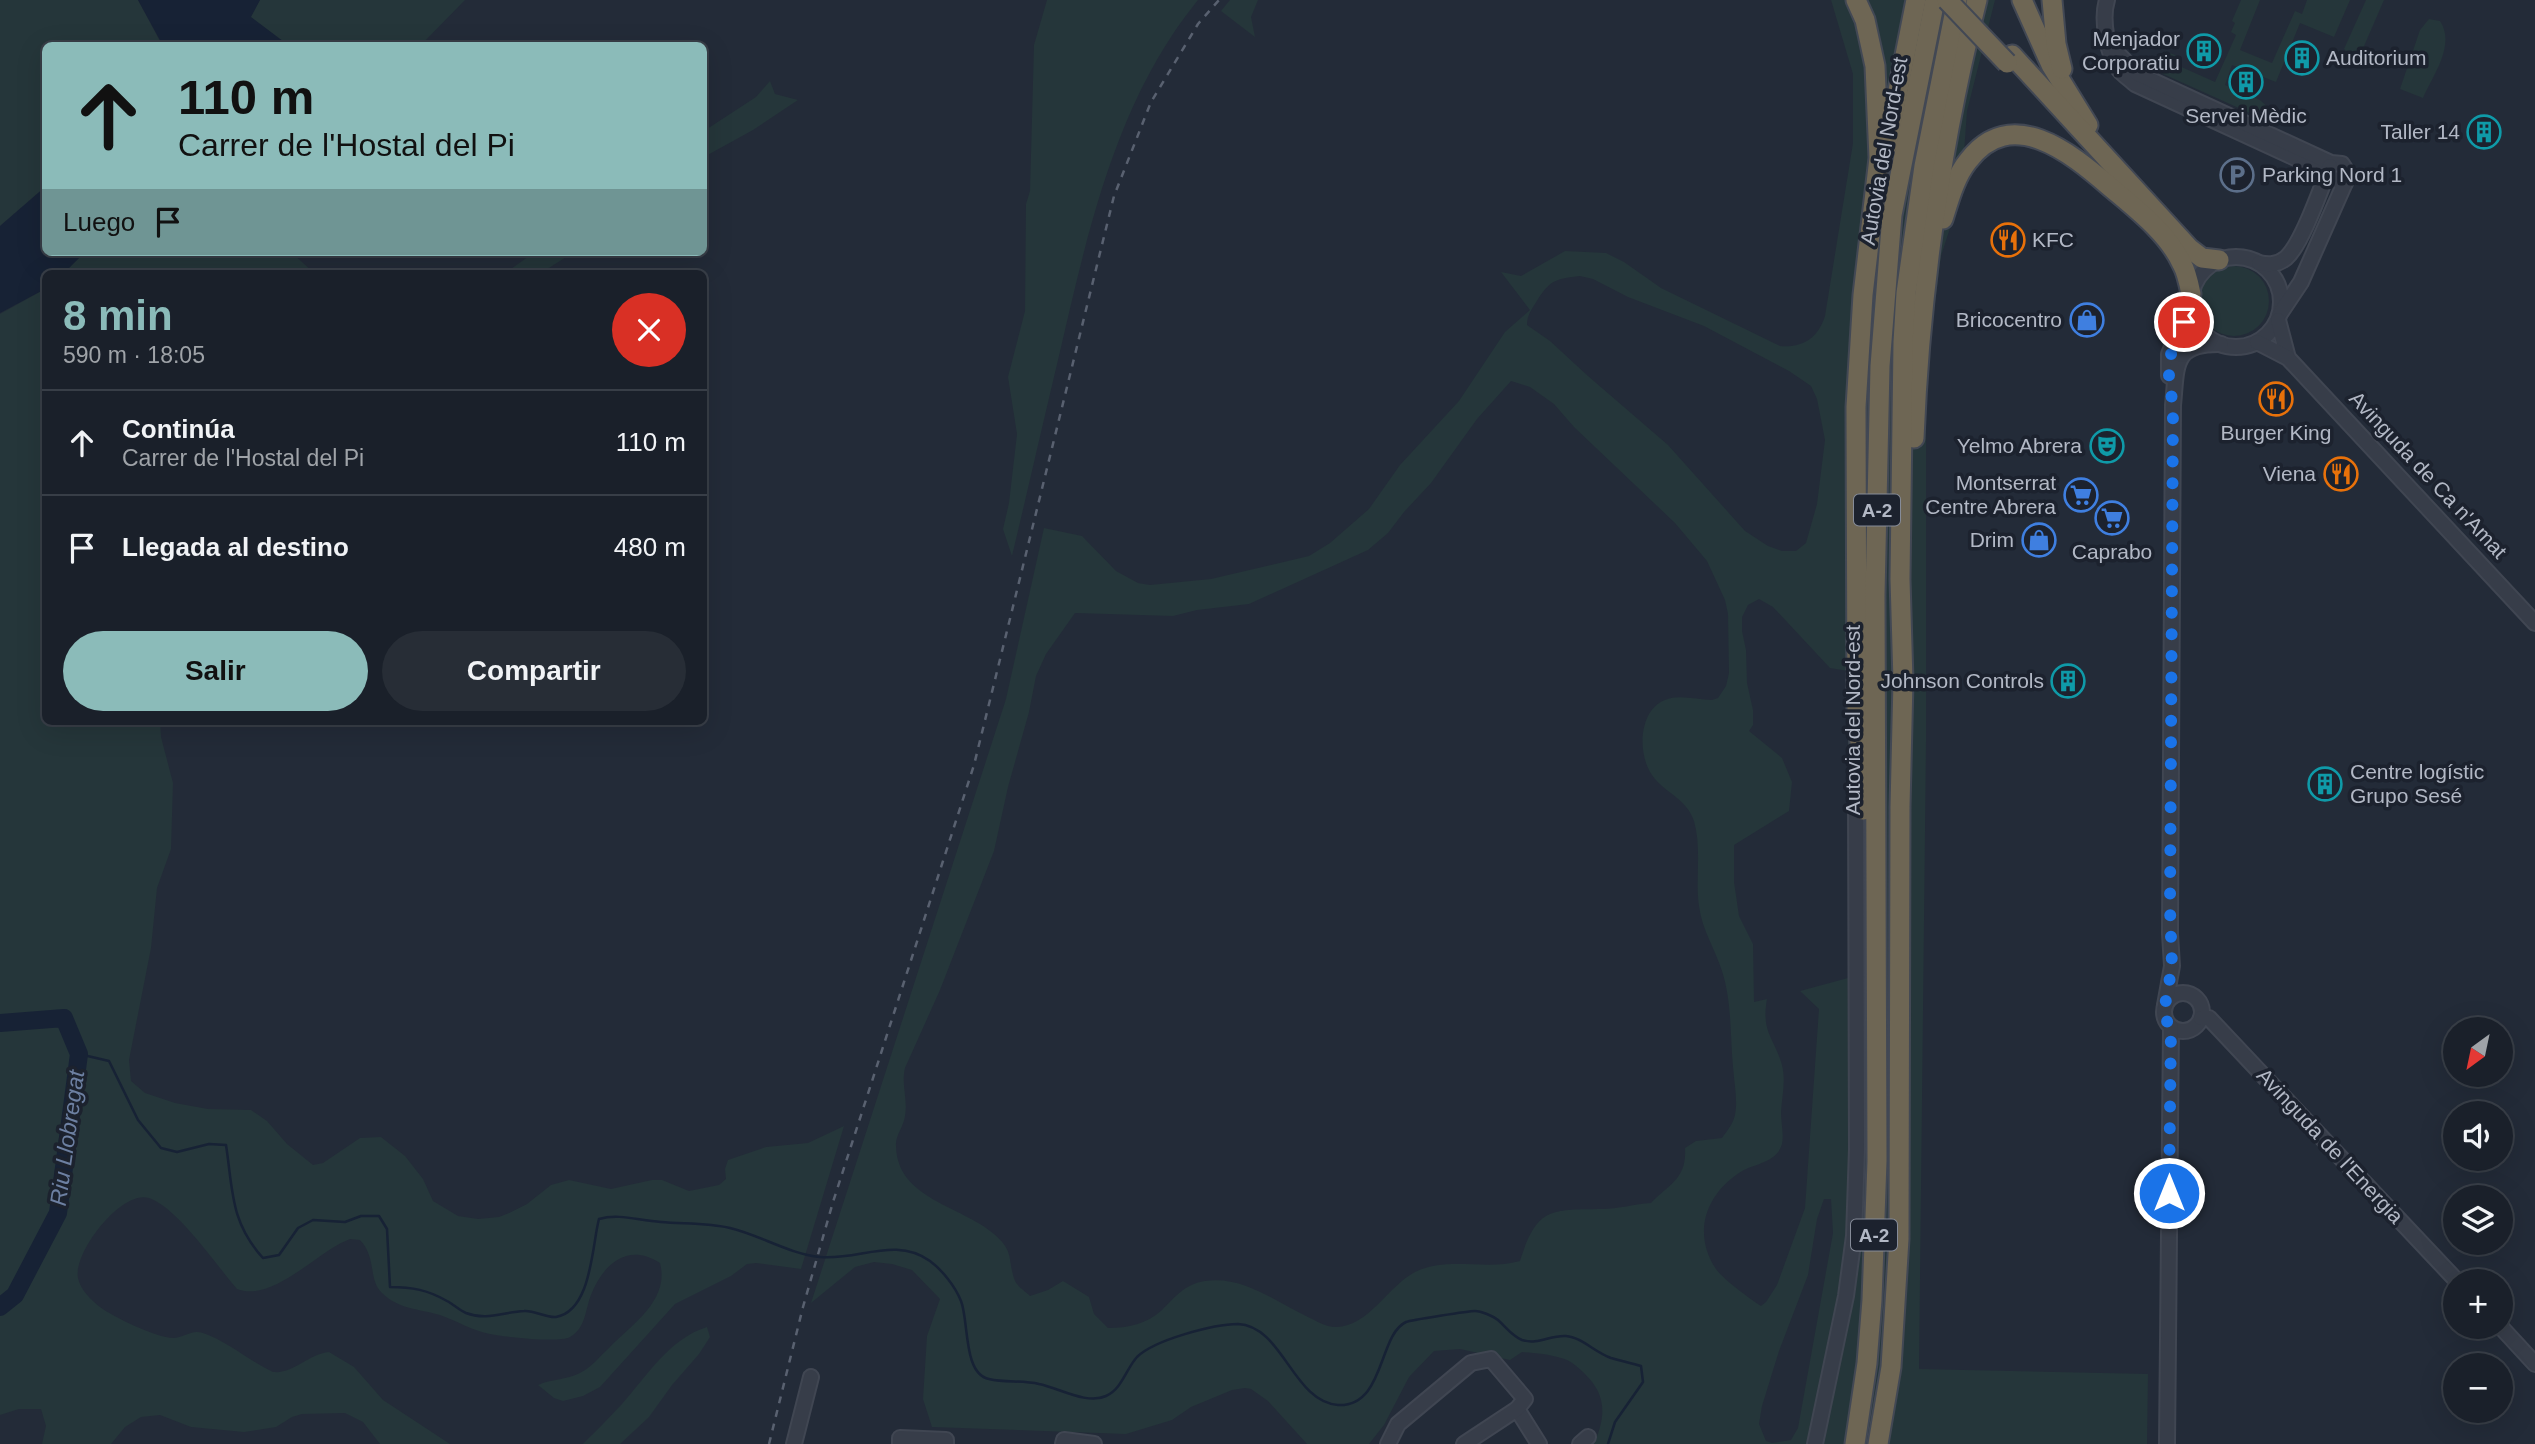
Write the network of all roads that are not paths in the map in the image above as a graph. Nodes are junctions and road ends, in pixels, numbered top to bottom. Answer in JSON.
{"nodes":[{"id":1,"x":1856,"y":0,"type":"edge"},
{"id":2,"x":1916,"y":0,"type":"edge"},
{"id":3,"x":1935,"y":0,"type":"edge"},
{"id":4,"x":1947,"y":0,"type":"edge"},
{"id":5,"x":1958,"y":0,"type":"edge"},
{"id":6,"x":1977,"y":0,"type":"edge"},
{"id":7,"x":2022,"y":0,"type":"edge"},
{"id":8,"x":2052,"y":0,"type":"edge"},
{"id":9,"x":2107,"y":0,"type":"edge"},
{"id":10,"x":2108,"y":43,"type":"junction"},
{"id":11,"x":2009,"y":59,"type":"junction"},
{"id":12,"x":2066,"y":90,"type":"junction"},
{"id":13,"x":2223,"y":125,"type":"junction"},
{"id":14,"x":2270,"y":135,"type":"junction"},
{"id":15,"x":2331,"y":164,"type":"junction"},
{"id":16,"x":1878,"y":177,"type":"junction"},
{"id":17,"x":2140,"y":204,"type":"junction"},
{"id":18,"x":2220,"y":260,"type":"junction"},
{"id":19,"x":2258,"y":262,"type":"junction"},
{"id":20,"x":1926,"y":288,"type":"junction"},
{"id":21,"x":2191,"y":298,"type":"junction"},
{"id":22,"x":2280,"y":316,"type":"junction"},
{"id":23,"x":2257,"y":342,"type":"junction"},
{"id":24,"x":2221,"y":344,"type":"junction"},
{"id":25,"x":2288,"y":358,"type":"junction"},
{"id":26,"x":2173,"y":405,"type":"junction"},
{"id":27,"x":2535,"y":623,"type":"edge"},
{"id":28,"x":1903,"y":681,"type":"junction"},
{"id":29,"x":1857,"y":710,"type":"junction"},
{"id":30,"x":2172,"y":966,"type":"junction"},
{"id":31,"x":2187,"y":993,"type":"junction"},
{"id":32,"x":2165,"y":1006,"type":"junction"},
{"id":33,"x":2201,"y":1018,"type":"junction"},
{"id":34,"x":1876,"y":1025,"type":"junction"},
{"id":35,"x":2171,"y":1027,"type":"junction"},
{"id":36,"x":2446,"y":1269,"type":"edge"},
{"id":37,"x":2512,"y":1339,"type":"edge"},
{"id":38,"x":2535,"y":1364,"type":"edge"},
{"id":39,"x":811,"y":1377,"type":"dead end"},
{"id":40,"x":1888,"y":1390,"type":"junction"},
{"id":41,"x":1517,"y":1409,"type":"junction"},
{"id":42,"x":900,"y":1441,"type":"edge"},
{"id":43,"x":944,"y":1442,"type":"edge"},
{"id":44,"x":1063,"y":1442,"type":"edge"},
{"id":45,"x":794,"y":1444,"type":"edge"},
{"id":46,"x":1094,"y":1444,"type":"edge"},
{"id":47,"x":1388,"y":1444,"type":"edge"},
{"id":48,"x":1464,"y":1444,"type":"edge"},
{"id":49,"x":1539,"y":1444,"type":"edge"},
{"id":50,"x":1815,"y":1444,"type":"edge"},
{"id":51,"x":1855,"y":1444,"type":"edge"},
{"id":52,"x":1878,"y":1444,"type":"edge"},
{"id":53,"x":1886,"y":1444,"type":"edge"},
{"id":54,"x":2166,"y":1444,"type":"edge"}],
"edges":[{"from":1,"to":16,"type":"highway"},
{"from":2,"to":16,"type":"highway"},
{"from":3,"to":34,"type":"highway","name":"Autovia del Nord-est","number":"A-2"},
{"from":4,"to":11,"type":"highway","bridge":true},
{"from":5,"to":11,"type":"highway"},
{"from":5,"to":28,"type":"highway","name":"Autovia del Nord-est","number":"A-2"},
{"from":6,"to":20,"type":"highway"},
{"from":7,"to":12,"type":"highway"},
{"from":8,"to":12,"type":"highway"},
{"from":9,"to":10,"type":"street"},
{"from":10,"to":13,"type":"street"},
{"from":10,"to":14,"type":"street"},
{"from":11,"to":17,"type":"highway"},
{"from":12,"to":17,"type":"highway"},
{"from":13,"to":14,"type":"street"},
{"from":13,"to":15,"type":"street"},
{"from":14,"to":15,"type":"street"},
{"from":15,"to":19,"type":"street"},
{"from":15,"to":22,"type":"street"},
{"from":16,"to":29,"type":"highway"},
{"from":17,"to":18,"type":"highway"},
{"from":17,"to":20,"type":"highway"},
{"from":17,"to":21,"type":"highway"},
{"from":18,"to":19,"type":"street"},
{"from":18,"to":21,"type":"street"},
{"from":19,"to":22,"type":"street"},
{"from":20,"to":28,"type":"highway"},
{"from":21,"to":24,"type":"street"},
{"from":21,"to":26,"type":"street"},
{"from":22,"to":23,"type":"street"},
{"from":22,"to":25,"type":"street","name":"Avinguda de Ca n'Amat"},
{"from":23,"to":24,"type":"street"},
{"from":23,"to":25,"type":"street","name":"Avinguda de Ca n'Amat"},
{"from":24,"to":26,"type":"street"},
{"from":25,"to":27,"type":"street","name":"Avinguda de Ca n'Amat"},
{"from":26,"to":30,"type":"street"},
{"from":28,"to":40,"type":"highway","name":"Autovia del Nord-est","number":"A-2"},
{"from":29,"to":34,"type":"highway"},
{"from":29,"to":50,"type":"street"},
{"from":30,"to":31,"type":"street"},
{"from":30,"to":32,"type":"street"},
{"from":31,"to":32,"type":"street"},
{"from":31,"to":33,"type":"street"},
{"from":32,"to":35,"type":"street"},
{"from":33,"to":35,"type":"street"},
{"from":33,"to":36,"type":"street","name":"Avinguda de l'Energia"},
{"from":34,"to":51,"type":"highway","name":"Autovia del Nord-est","number":"A-2"},
{"from":35,"to":54,"type":"street"},
{"from":37,"to":38,"type":"street"},
{"from":39,"to":45,"type":"street"},
{"from":40,"to":52,"type":"highway","name":"Autovia del Nord-est","number":"A-2"},
{"from":40,"to":53,"type":"highway"},
{"from":41,"to":47,"type":"street"},
{"from":41,"to":48,"type":"street"},
{"from":41,"to":49,"type":"street"},
{"from":42,"to":43,"type":"street"},
{"from":44,"to":46,"type":"street"}]}
